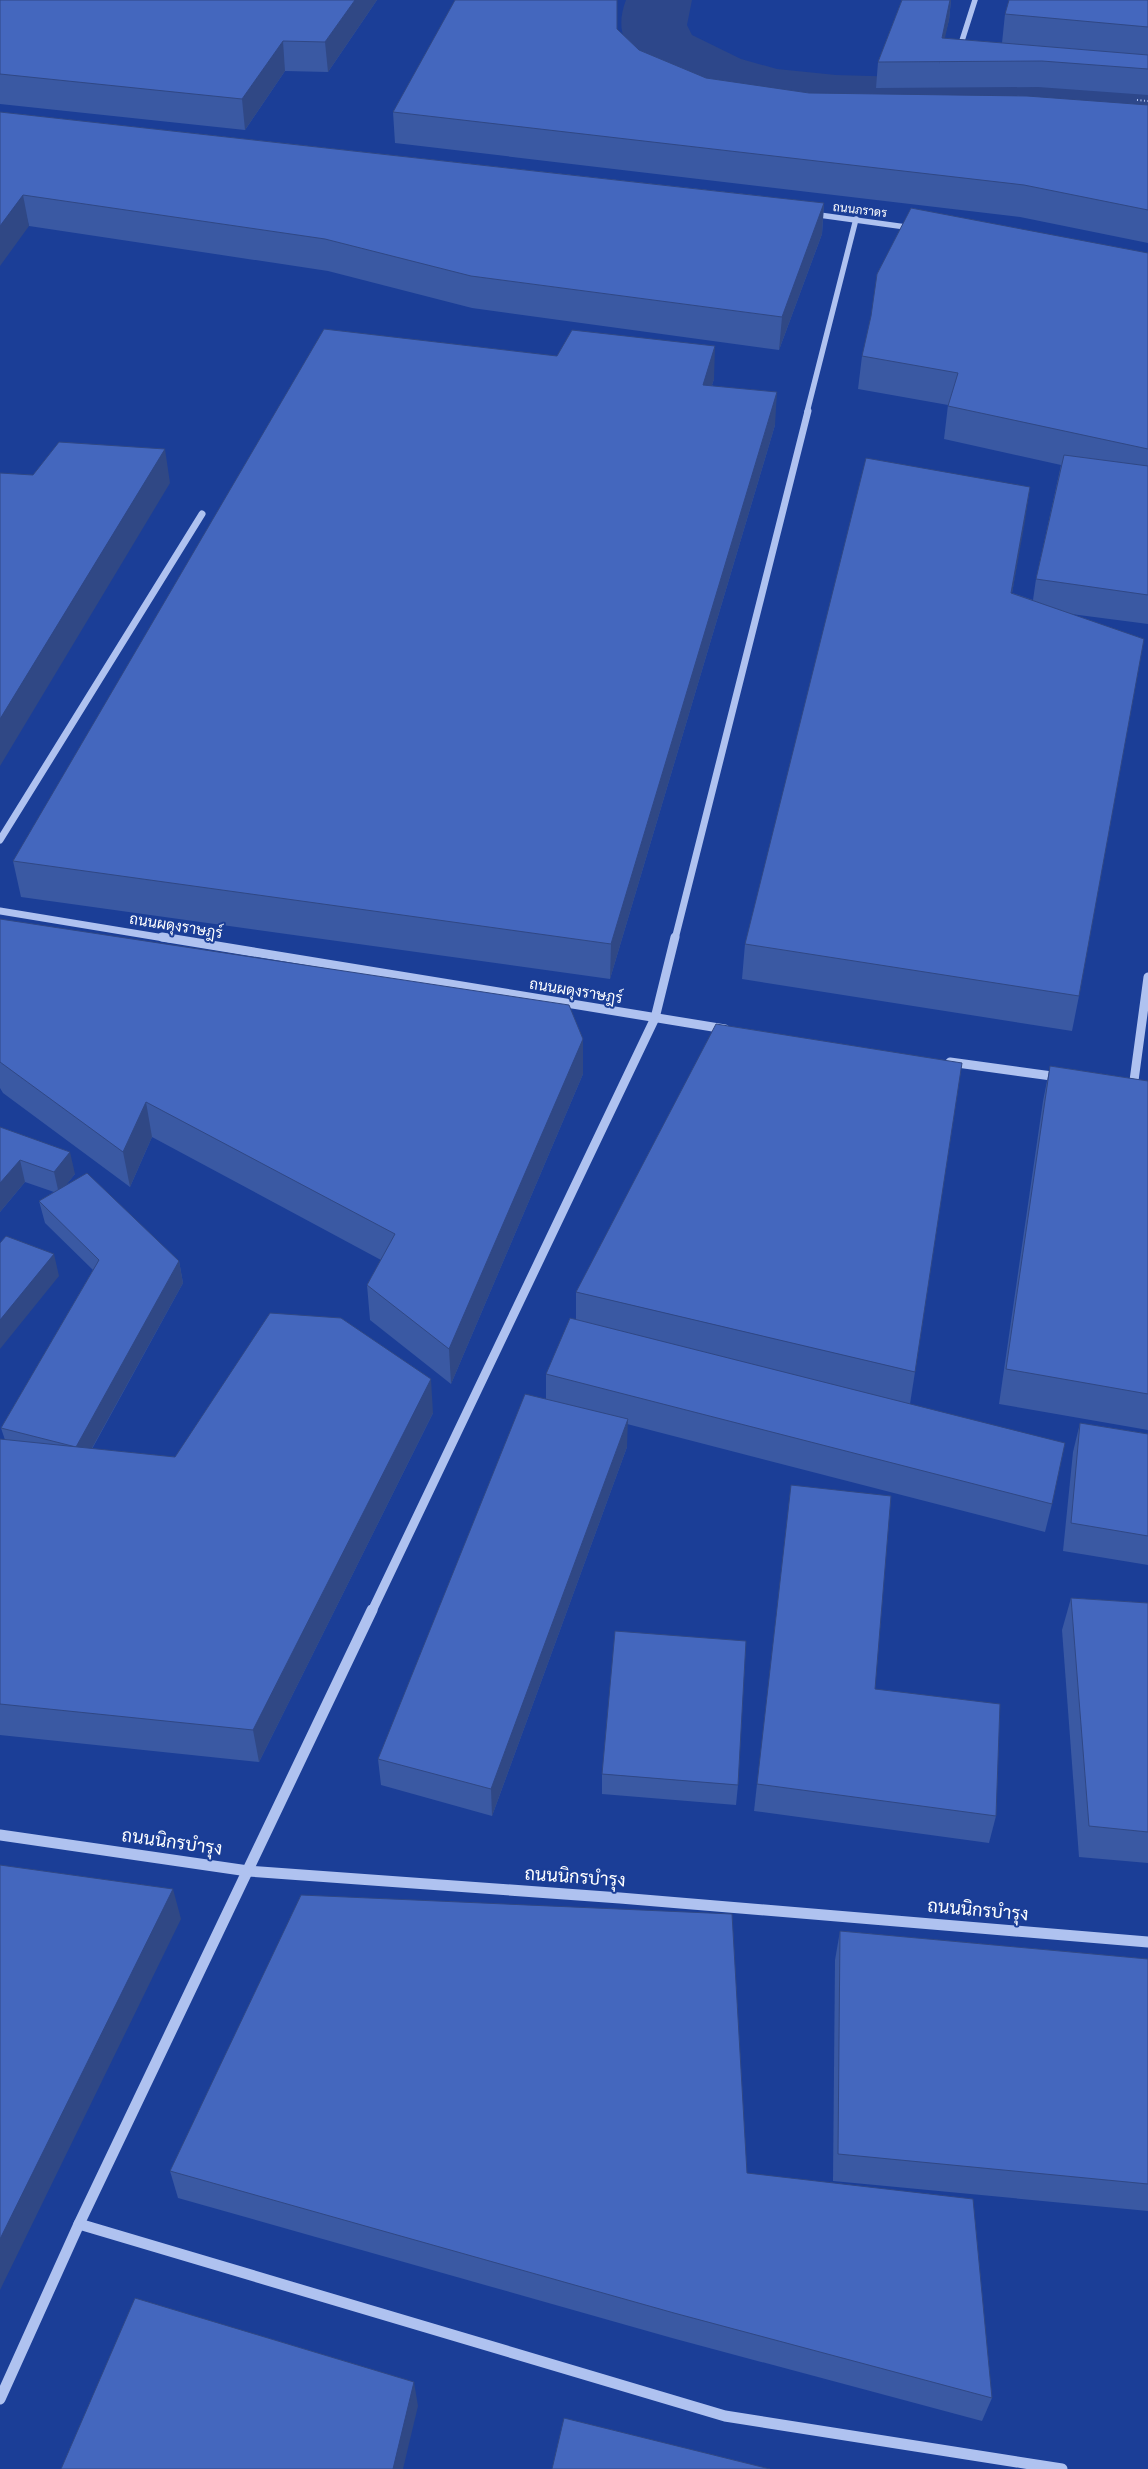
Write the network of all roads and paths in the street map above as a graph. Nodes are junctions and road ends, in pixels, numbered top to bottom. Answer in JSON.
{"nodes":[{"id":1,"x":975,"y":0,"type":"edge"},
{"id":2,"x":968,"y":53,"type":"edge"},
{"id":3,"x":1137,"y":100,"type":"edge"},
{"id":4,"x":1148,"y":101,"type":"edge"},
{"id":5,"x":808,"y":214,"type":"edge"},
{"id":6,"x":856,"y":219,"type":"junction"},
{"id":7,"x":924,"y":229,"type":"edge"},
{"id":8,"x":202,"y":514,"type":"dead end"},
{"id":9,"x":0,"y":840,"type":"edge"},
{"id":10,"x":0,"y":911,"type":"edge"},
{"id":11,"x":1148,"y":977,"type":"edge"},
{"id":12,"x":654,"y":1018,"type":"junction"},
{"id":13,"x":733,"y":1030,"type":"edge"},
{"id":14,"x":938,"y":1060,"type":"edge"},
{"id":15,"x":1065,"y":1078,"type":"edge"},
{"id":16,"x":1124,"y":1087,"type":"edge"},
{"id":17,"x":0,"y":1835,"type":"edge"},
{"id":18,"x":248,"y":1871,"type":"junction"},
{"id":19,"x":1148,"y":1942,"type":"edge"},
{"id":20,"x":79,"y":2224,"type":"junction"},
{"id":21,"x":0,"y":2399,"type":"edge"},
{"id":22,"x":1062,"y":2469,"type":"edge"}],
"edges":[{"from":1,"to":2,"type":"street"},
{"from":3,"to":4,"type":"path"},
{"from":5,"to":6,"type":"street","name":"ถนนภราดร"},
{"from":6,"to":7,"type":"street","name":"ถนนภราดร"},
{"from":6,"to":12,"type":"street"},
{"from":8,"to":9,"type":"street"},
{"from":10,"to":12,"type":"street","name":"ถนนผดุงราษฎร์"},
{"from":11,"to":16,"type":"street"},
{"from":12,"to":13,"type":"street","name":"ถนนผดุงราษฎร์"},
{"from":12,"to":18,"type":"street"},
{"from":14,"to":15,"type":"street"},
{"from":17,"to":18,"type":"street","name":"ถนนนิกรบำรุง"},
{"from":18,"to":19,"type":"street","name":"ถนนนิกรบำรุง"},
{"from":18,"to":20,"type":"street"},
{"from":20,"to":21,"type":"street"},
{"from":20,"to":22,"type":"street"}]}
